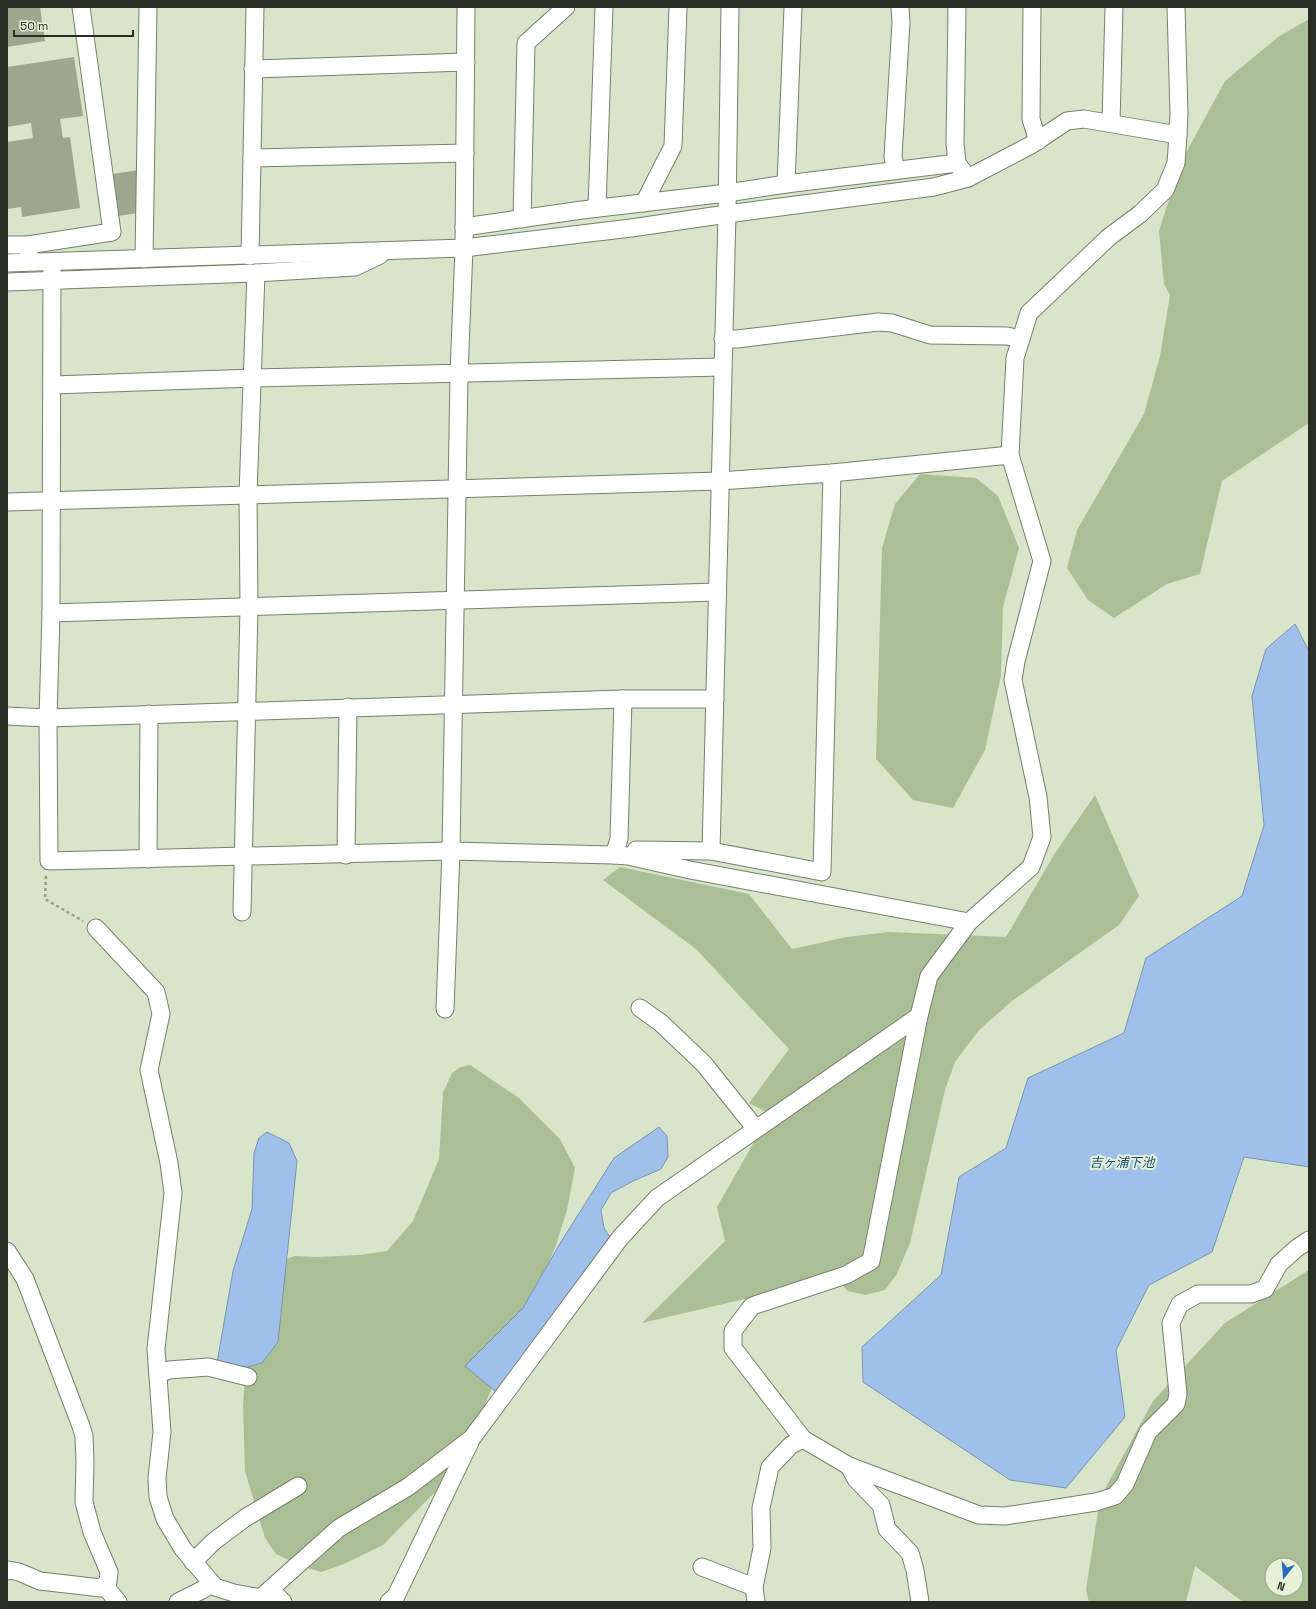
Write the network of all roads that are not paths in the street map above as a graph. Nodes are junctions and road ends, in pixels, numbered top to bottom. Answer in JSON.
{"nodes":[{"id":1,"x":81,"y":7,"type":"edge"},
{"id":2,"x":148,"y":7,"type":"edge"},
{"id":3,"x":255,"y":7,"type":"edge"},
{"id":4,"x":466,"y":7,"type":"edge"},
{"id":5,"x":566,"y":7,"type":"edge"},
{"id":6,"x":604,"y":7,"type":"edge"},
{"id":7,"x":678,"y":7,"type":"edge"},
{"id":8,"x":730,"y":7,"type":"edge"},
{"id":9,"x":792,"y":7,"type":"edge"},
{"id":10,"x":900,"y":7,"type":"edge"},
{"id":11,"x":957,"y":7,"type":"edge"},
{"id":12,"x":1032,"y":7,"type":"edge"},
{"id":13,"x":1114,"y":7,"type":"edge"},
{"id":14,"x":1176,"y":7,"type":"edge"},
{"id":15,"x":466,"y":62,"type":"junction"},
{"id":16,"x":253,"y":69,"type":"junction"},
{"id":17,"x":1110,"y":123,"type":"junction"},
{"id":18,"x":1178,"y":135,"type":"junction"},
{"id":19,"x":1038,"y":140,"type":"junction"},
{"id":20,"x":465,"y":153,"type":"junction"},
{"id":21,"x":252,"y":158,"type":"junction"},
{"id":22,"x":957,"y":163,"type":"junction"},
{"id":23,"x":896,"y":170,"type":"junction"},
{"id":24,"x":968,"y":178,"type":"junction"},
{"id":25,"x":786,"y":184,"type":"junction"},
{"id":26,"x":727,"y":193,"type":"junction"},
{"id":27,"x":644,"y":203,"type":"junction"},
{"id":28,"x":597,"y":208,"type":"junction"},
{"id":29,"x":727,"y":214,"type":"junction"},
{"id":30,"x":522,"y":219,"type":"junction"},
{"id":31,"x":464,"y":227,"type":"junction"},
{"id":32,"x":7,"y":245,"type":"edge"},
{"id":33,"x":28,"y":245,"type":"junction"},
{"id":34,"x":464,"y":248,"type":"junction"},
{"id":35,"x":388,"y":251,"type":"junction"},
{"id":36,"x":250,"y":256,"type":"junction"},
{"id":37,"x":144,"y":259,"type":"junction"},
{"id":38,"x":7,"y":263,"type":"edge"},
{"id":39,"x":30,"y":263,"type":"junction"},
{"id":40,"x":52,"y":263,"type":"junction"},
{"id":41,"x":256,"y":273,"type":"junction"},
{"id":42,"x":52,"y":281,"type":"junction"},
{"id":43,"x":7,"y":282,"type":"edge"},
{"id":44,"x":723,"y":339,"type":"junction"},
{"id":45,"x":1021,"y":339,"type":"junction"},
{"id":46,"x":722,"y":367,"type":"junction"},
{"id":47,"x":459,"y":374,"type":"junction"},
{"id":48,"x":253,"y":378,"type":"junction"},
{"id":49,"x":52,"y":385,"type":"junction"},
{"id":50,"x":1010,"y":455,"type":"junction"},
{"id":51,"x":832,"y":473,"type":"junction"},
{"id":52,"x":720,"y":481,"type":"junction"},
{"id":53,"x":456,"y":488,"type":"junction"},
{"id":54,"x":248,"y":494,"type":"junction"},
{"id":55,"x":51,"y":500,"type":"junction"},
{"id":56,"x":7,"y":502,"type":"edge"},
{"id":57,"x":717,"y":592,"type":"junction"},
{"id":58,"x":454,"y":599,"type":"junction"},
{"id":59,"x":249,"y":608,"type":"junction"},
{"id":60,"x":51,"y":613,"type":"junction"},
{"id":61,"x":715,"y":699,"type":"junction"},
{"id":62,"x":623,"y":700,"type":"junction"},
{"id":63,"x":453,"y":704,"type":"junction"},
{"id":64,"x":348,"y":708,"type":"junction"},
{"id":65,"x":246,"y":711,"type":"junction"},
{"id":66,"x":149,"y":714,"type":"junction"},
{"id":67,"x":7,"y":716,"type":"edge"},
{"id":68,"x":48,"y":718,"type":"junction"},
{"id":69,"x":451,"y":851,"type":"junction"},
{"id":70,"x":711,"y":851,"type":"junction"},
{"id":71,"x":346,"y":854,"type":"junction"},
{"id":72,"x":621,"y":855,"type":"junction"},
{"id":73,"x":242,"y":856,"type":"junction"},
{"id":74,"x":148,"y":858,"type":"junction"},
{"id":75,"x":242,"y":912,"type":"dead end"},
{"id":76,"x":968,"y":922,"type":"junction"},
{"id":77,"x":96,"y":928,"type":"road end"},
{"id":78,"x":640,"y":1008,"type":"dead end"},
{"id":79,"x":445,"y":1009,"type":"dead end"},
{"id":80,"x":919,"y":1016,"type":"junction"},
{"id":81,"x":756,"y":1129,"type":"junction"},
{"id":82,"x":1309,"y":1240,"type":"edge"},
{"id":83,"x":7,"y":1251,"type":"edge"},
{"id":84,"x":158,"y":1374,"type":"junction"},
{"id":85,"x":248,"y":1377,"type":"dead end"},
{"id":86,"x":472,"y":1438,"type":"junction"},
{"id":87,"x":803,"y":1439,"type":"junction"},
{"id":88,"x":849,"y":1466,"type":"junction"},
{"id":89,"x":298,"y":1486,"type":"dead end"},
{"id":90,"x":193,"y":1562,"type":"junction"},
{"id":91,"x":702,"y":1567,"type":"dead end"},
{"id":92,"x":7,"y":1571,"type":"edge"},
{"id":93,"x":212,"y":1583,"type":"junction"},
{"id":94,"x":104,"y":1585,"type":"junction"},
{"id":95,"x":755,"y":1595,"type":"edge"},
{"id":96,"x":263,"y":1597,"type":"edge"},
{"id":97,"x":118,"y":1602,"type":"edge"},
{"id":98,"x":178,"y":1602,"type":"edge"},
{"id":99,"x":283,"y":1602,"type":"edge"},
{"id":100,"x":389,"y":1602,"type":"edge"},
{"id":101,"x":920,"y":1602,"type":"edge"}],
"edges":[{"from":1,"to":33,"type":"street"},
{"from":2,"to":37,"type":"street"},
{"from":3,"to":16,"type":"street"},
{"from":4,"to":15,"type":"street"},
{"from":5,"to":30,"type":"street"},
{"from":6,"to":28,"type":"street"},
{"from":7,"to":27,"type":"street"},
{"from":8,"to":26,"type":"street"},
{"from":9,"to":25,"type":"street"},
{"from":10,"to":23,"type":"street"},
{"from":11,"to":22,"type":"street"},
{"from":12,"to":19,"type":"street"},
{"from":13,"to":17,"type":"street"},
{"from":14,"to":18,"type":"street"},
{"from":15,"to":16,"type":"street"},
{"from":15,"to":20,"type":"street"},
{"from":16,"to":21,"type":"street"},
{"from":17,"to":18,"type":"street"},
{"from":17,"to":19,"type":"street"},
{"from":18,"to":45,"type":"street"},
{"from":19,"to":24,"type":"street"},
{"from":20,"to":21,"type":"street"},
{"from":20,"to":31,"type":"street"},
{"from":21,"to":36,"type":"street"},
{"from":22,"to":23,"type":"street"},
{"from":22,"to":24,"type":"street"},
{"from":23,"to":25,"type":"street"},
{"from":24,"to":29,"type":"street"},
{"from":25,"to":26,"type":"street"},
{"from":26,"to":27,"type":"street"},
{"from":26,"to":29,"type":"street"},
{"from":27,"to":28,"type":"street"},
{"from":28,"to":30,"type":"street"},
{"from":29,"to":34,"type":"street"},
{"from":29,"to":44,"type":"street"},
{"from":30,"to":31,"type":"street"},
{"from":31,"to":34,"type":"street"},
{"from":32,"to":33,"type":"street"},
{"from":33,"to":39,"type":"street"},
{"from":34,"to":35,"type":"street"},
{"from":34,"to":47,"type":"street"},
{"from":35,"to":36,"type":"street"},
{"from":35,"to":41,"type":"street"},
{"from":36,"to":37,"type":"street"},
{"from":37,"to":40,"type":"street"},
{"from":38,"to":39,"type":"street"},
{"from":39,"to":40,"type":"street"},
{"from":40,"to":42,"type":"street"},
{"from":41,"to":42,"type":"street"},
{"from":41,"to":48,"type":"street"},
{"from":42,"to":43,"type":"street"},
{"from":42,"to":49,"type":"street"},
{"from":44,"to":45,"type":"street"},
{"from":44,"to":46,"type":"street"},
{"from":45,"to":50,"type":"street"},
{"from":46,"to":47,"type":"street"},
{"from":46,"to":52,"type":"street"},
{"from":47,"to":48,"type":"street"},
{"from":47,"to":53,"type":"street"},
{"from":48,"to":49,"type":"street"},
{"from":48,"to":54,"type":"street"},
{"from":49,"to":55,"type":"street"},
{"from":50,"to":51,"type":"street"},
{"from":50,"to":76,"type":"street"},
{"from":51,"to":52,"type":"street"},
{"from":51,"to":70,"type":"street"},
{"from":52,"to":53,"type":"street"},
{"from":52,"to":57,"type":"street"},
{"from":53,"to":54,"type":"street"},
{"from":53,"to":58,"type":"street"},
{"from":54,"to":55,"type":"street"},
{"from":54,"to":59,"type":"street"},
{"from":55,"to":56,"type":"street"},
{"from":55,"to":60,"type":"street"},
{"from":57,"to":58,"type":"street"},
{"from":57,"to":61,"type":"street"},
{"from":58,"to":59,"type":"street"},
{"from":58,"to":63,"type":"street"},
{"from":59,"to":60,"type":"street"},
{"from":59,"to":65,"type":"street"},
{"from":60,"to":68,"type":"street"},
{"from":61,"to":62,"type":"street"},
{"from":61,"to":70,"type":"street"},
{"from":62,"to":63,"type":"street"},
{"from":62,"to":72,"type":"street"},
{"from":63,"to":64,"type":"street"},
{"from":63,"to":69,"type":"street"},
{"from":64,"to":65,"type":"street"},
{"from":64,"to":71,"type":"street"},
{"from":65,"to":66,"type":"street"},
{"from":65,"to":73,"type":"street"},
{"from":66,"to":68,"type":"street"},
{"from":66,"to":74,"type":"street"},
{"from":67,"to":68,"type":"street"},
{"from":68,"to":74,"type":"street"},
{"from":69,"to":71,"type":"street"},
{"from":69,"to":72,"type":"street"},
{"from":69,"to":79,"type":"street"},
{"from":70,"to":72,"type":"street"},
{"from":71,"to":73,"type":"street"},
{"from":72,"to":76,"type":"street"},
{"from":73,"to":74,"type":"street"},
{"from":73,"to":75,"type":"street"},
{"from":76,"to":80,"type":"street"},
{"from":77,"to":84,"type":"street"},
{"from":78,"to":81,"type":"street"},
{"from":80,"to":81,"type":"street"},
{"from":80,"to":87,"type":"street"},
{"from":81,"to":86,"type":"street"},
{"from":82,"to":88,"type":"street"},
{"from":83,"to":94,"type":"street"},
{"from":84,"to":85,"type":"street"},
{"from":84,"to":90,"type":"street"},
{"from":86,"to":96,"type":"street"},
{"from":86,"to":100,"type":"street"},
{"from":87,"to":88,"type":"street"},
{"from":87,"to":95,"type":"street"},
{"from":88,"to":101,"type":"street"},
{"from":89,"to":90,"type":"street"},
{"from":90,"to":93,"type":"street"},
{"from":91,"to":95,"type":"street"},
{"from":92,"to":94,"type":"street"},
{"from":93,"to":96,"type":"street"},
{"from":93,"to":98,"type":"street"},
{"from":94,"to":97,"type":"street"},
{"from":96,"to":99,"type":"street"}]}
